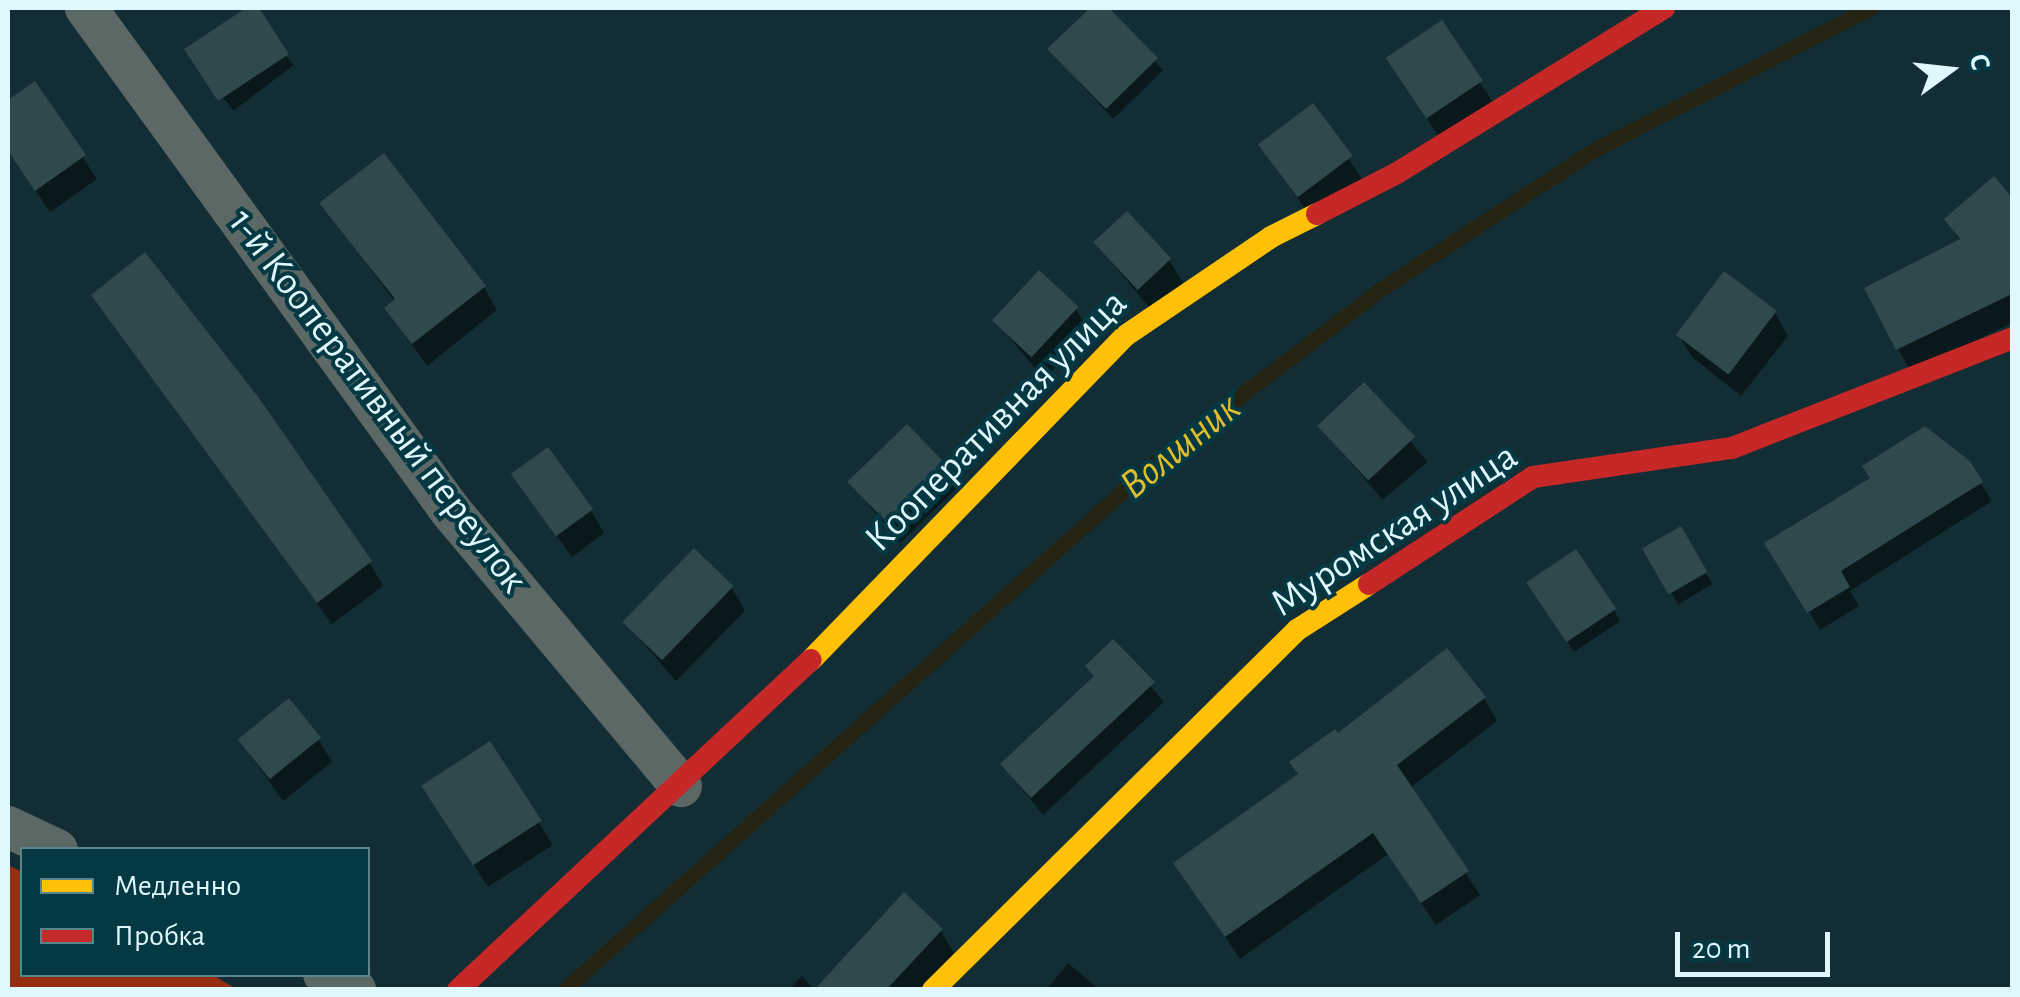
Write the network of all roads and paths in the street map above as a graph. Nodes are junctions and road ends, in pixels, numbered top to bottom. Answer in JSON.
{"nodes":[{"id":1,"x":86,"y":8,"type":"edge"},
{"id":2,"x":1664,"y":8,"type":"edge"},
{"id":3,"x":2012,"y":338,"type":"edge"},
{"id":4,"x":682,"y":786,"type":"junction"},
{"id":5,"x":8,"y":826,"type":"edge"},
{"id":6,"x":51,"y":847,"type":"edge"},
{"id":7,"x":330,"y":977,"type":"edge"},
{"id":8,"x":355,"y":990,"type":"edge"},
{"id":9,"x":458,"y":990,"type":"edge"},
{"id":10,"x":933,"y":990,"type":"edge"}],
"edges":[{"from":1,"to":4,"type":"street","name":"1-й Кооперативный переулок"},
{"from":2,"to":4,"type":"street","name":"Кооперативная улица"},
{"from":3,"to":10,"type":"street","name":"Муромская улица"},
{"from":4,"to":9,"type":"street","name":"Кооперативная улица"},
{"from":5,"to":6,"type":"street"},
{"from":7,"to":8,"type":"street"}]}
